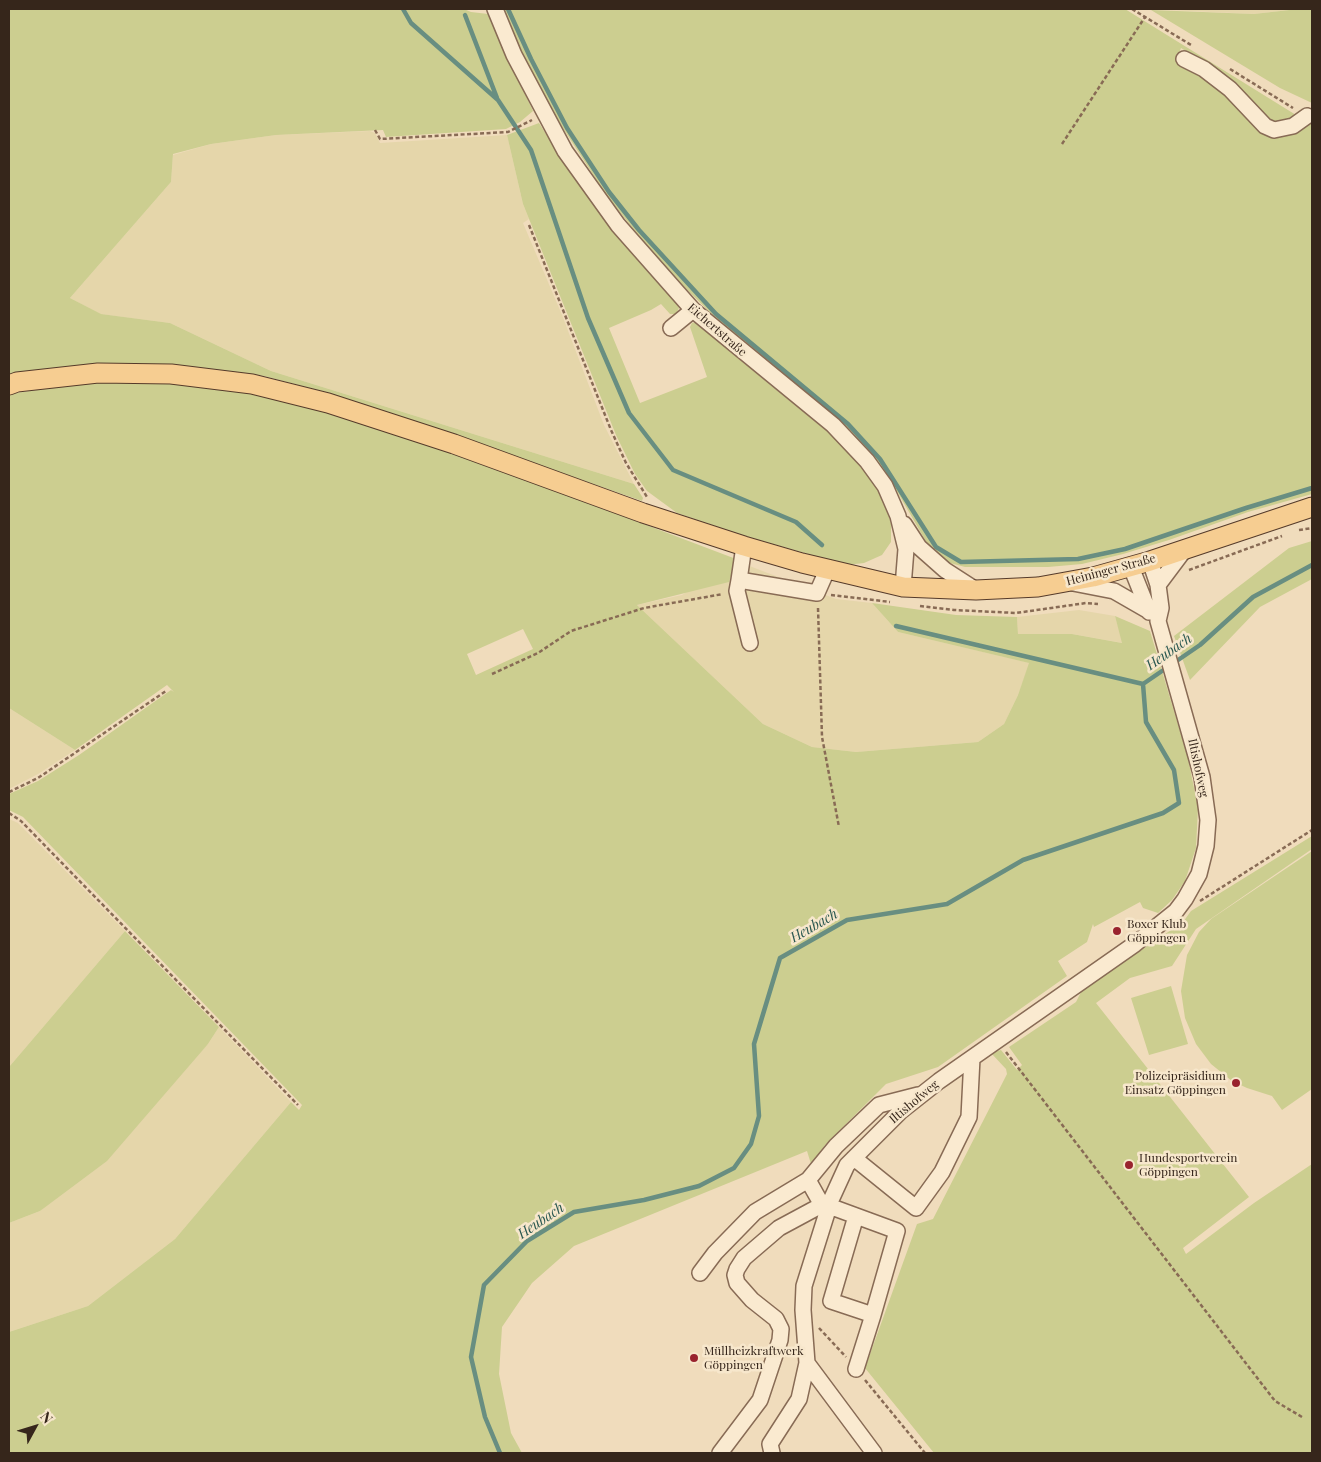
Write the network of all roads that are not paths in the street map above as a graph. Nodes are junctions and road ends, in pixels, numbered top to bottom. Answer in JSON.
{"nodes":[{"id":1,"x":494,"y":9,"type":"edge"},
{"id":2,"x":1184,"y":60,"type":"dead end"},
{"id":3,"x":1307,"y":116,"type":"dead end"},
{"id":4,"x":692,"y":310,"type":"junction"},
{"id":5,"x":671,"y":328,"type":"dead end"},
{"id":6,"x":9,"y":385,"type":"edge"},
{"id":7,"x":1312,"y":507,"type":"edge"},
{"id":8,"x":898,"y":516,"type":"junction"},
{"id":9,"x":744,"y":546,"type":"junction"},
{"id":10,"x":1186,"y":548,"type":"junction"},
{"id":11,"x":1150,"y":560,"type":"junction"},
{"id":12,"x":1131,"y":567,"type":"junction"},
{"id":13,"x":828,"y":568,"type":"junction"},
{"id":14,"x":1070,"y":582,"type":"junction"},
{"id":15,"x":1158,"y":585,"type":"junction"},
{"id":16,"x":738,"y":586,"type":"junction"},
{"id":17,"x":903,"y":587,"type":"junction"},
{"id":18,"x":976,"y":590,"type":"junction"},
{"id":19,"x":1147,"y":610,"type":"junction"},
{"id":20,"x":1159,"y":626,"type":"junction"},
{"id":21,"x":750,"y":643,"type":"dead end"},
{"id":22,"x":972,"y":1058,"type":"junction"},
{"id":23,"x":922,"y":1094,"type":"junction"},
{"id":24,"x":854,"y":1158,"type":"junction"},
{"id":25,"x":808,"y":1180,"type":"junction"},
{"id":26,"x":827,"y":1204,"type":"junction"},
{"id":27,"x":856,"y":1216,"type":"junction"},
{"id":28,"x":700,"y":1273,"type":"dead end"},
{"id":29,"x":873,"y":1315,"type":"junction"},
{"id":30,"x":807,"y":1364,"type":"junction"},
{"id":31,"x":856,"y":1369,"type":"road end"},
{"id":32,"x":720,"y":1453,"type":"edge"},
{"id":33,"x":772,"y":1453,"type":"edge"},
{"id":34,"x":874,"y":1453,"type":"edge"}],
"edges":[{"from":1,"to":4,"type":"street","name":"Eichertstraße"},
{"from":2,"to":3,"type":"street"},
{"from":4,"to":5,"type":"street"},
{"from":4,"to":8,"type":"street","name":"Eichertstraße"},
{"from":6,"to":9,"type":"main road","name":"Heininger Straße"},
{"from":7,"to":10,"type":"main road","name":"Heininger Straße"},
{"from":8,"to":17,"type":"street","name":"Eichertstraße"},
{"from":8,"to":18,"type":"street"},
{"from":9,"to":13,"type":"main road","name":"Heininger Straße"},
{"from":9,"to":16,"type":"street"},
{"from":10,"to":11,"type":"main road","name":"Heininger Straße"},
{"from":10,"to":15,"type":"street"},
{"from":11,"to":12,"type":"main road","name":"Heininger Straße"},
{"from":11,"to":15,"type":"street","name":"Iltishofweg"},
{"from":12,"to":14,"type":"main road","name":"Heininger Straße"},
{"from":12,"to":19,"type":"street","name":"Iltishofweg"},
{"from":13,"to":16,"type":"street"},
{"from":13,"to":17,"type":"main road","name":"Heininger Straße"},
{"from":14,"to":18,"type":"main road","name":"Heininger Straße"},
{"from":14,"to":19,"type":"street"},
{"from":15,"to":20,"type":"street","name":"Iltishofweg"},
{"from":16,"to":21,"type":"street"},
{"from":17,"to":18,"type":"main road","name":"Heininger Straße"},
{"from":19,"to":20,"type":"street","name":"Iltishofweg"},
{"from":20,"to":22,"type":"street","name":"Iltishofweg"},
{"from":22,"to":23,"type":"street","name":"Iltishofweg"},
{"from":22,"to":24,"type":"street"},
{"from":23,"to":24,"type":"street","name":"Iltishofweg"},
{"from":23,"to":25,"type":"street"},
{"from":24,"to":26,"type":"street","name":"Iltishofweg"},
{"from":25,"to":26,"type":"street"},
{"from":25,"to":28,"type":"street"},
{"from":26,"to":27,"type":"street"},
{"from":26,"to":30,"type":"street","name":"Iltishofweg"},
{"from":26,"to":32,"type":"street"},
{"from":27,"to":29,"type":"street"},
{"from":27,"to":29,"type":"street"},
{"from":29,"to":31,"type":"street"},
{"from":30,"to":33,"type":"street"},
{"from":30,"to":34,"type":"street"}]}
